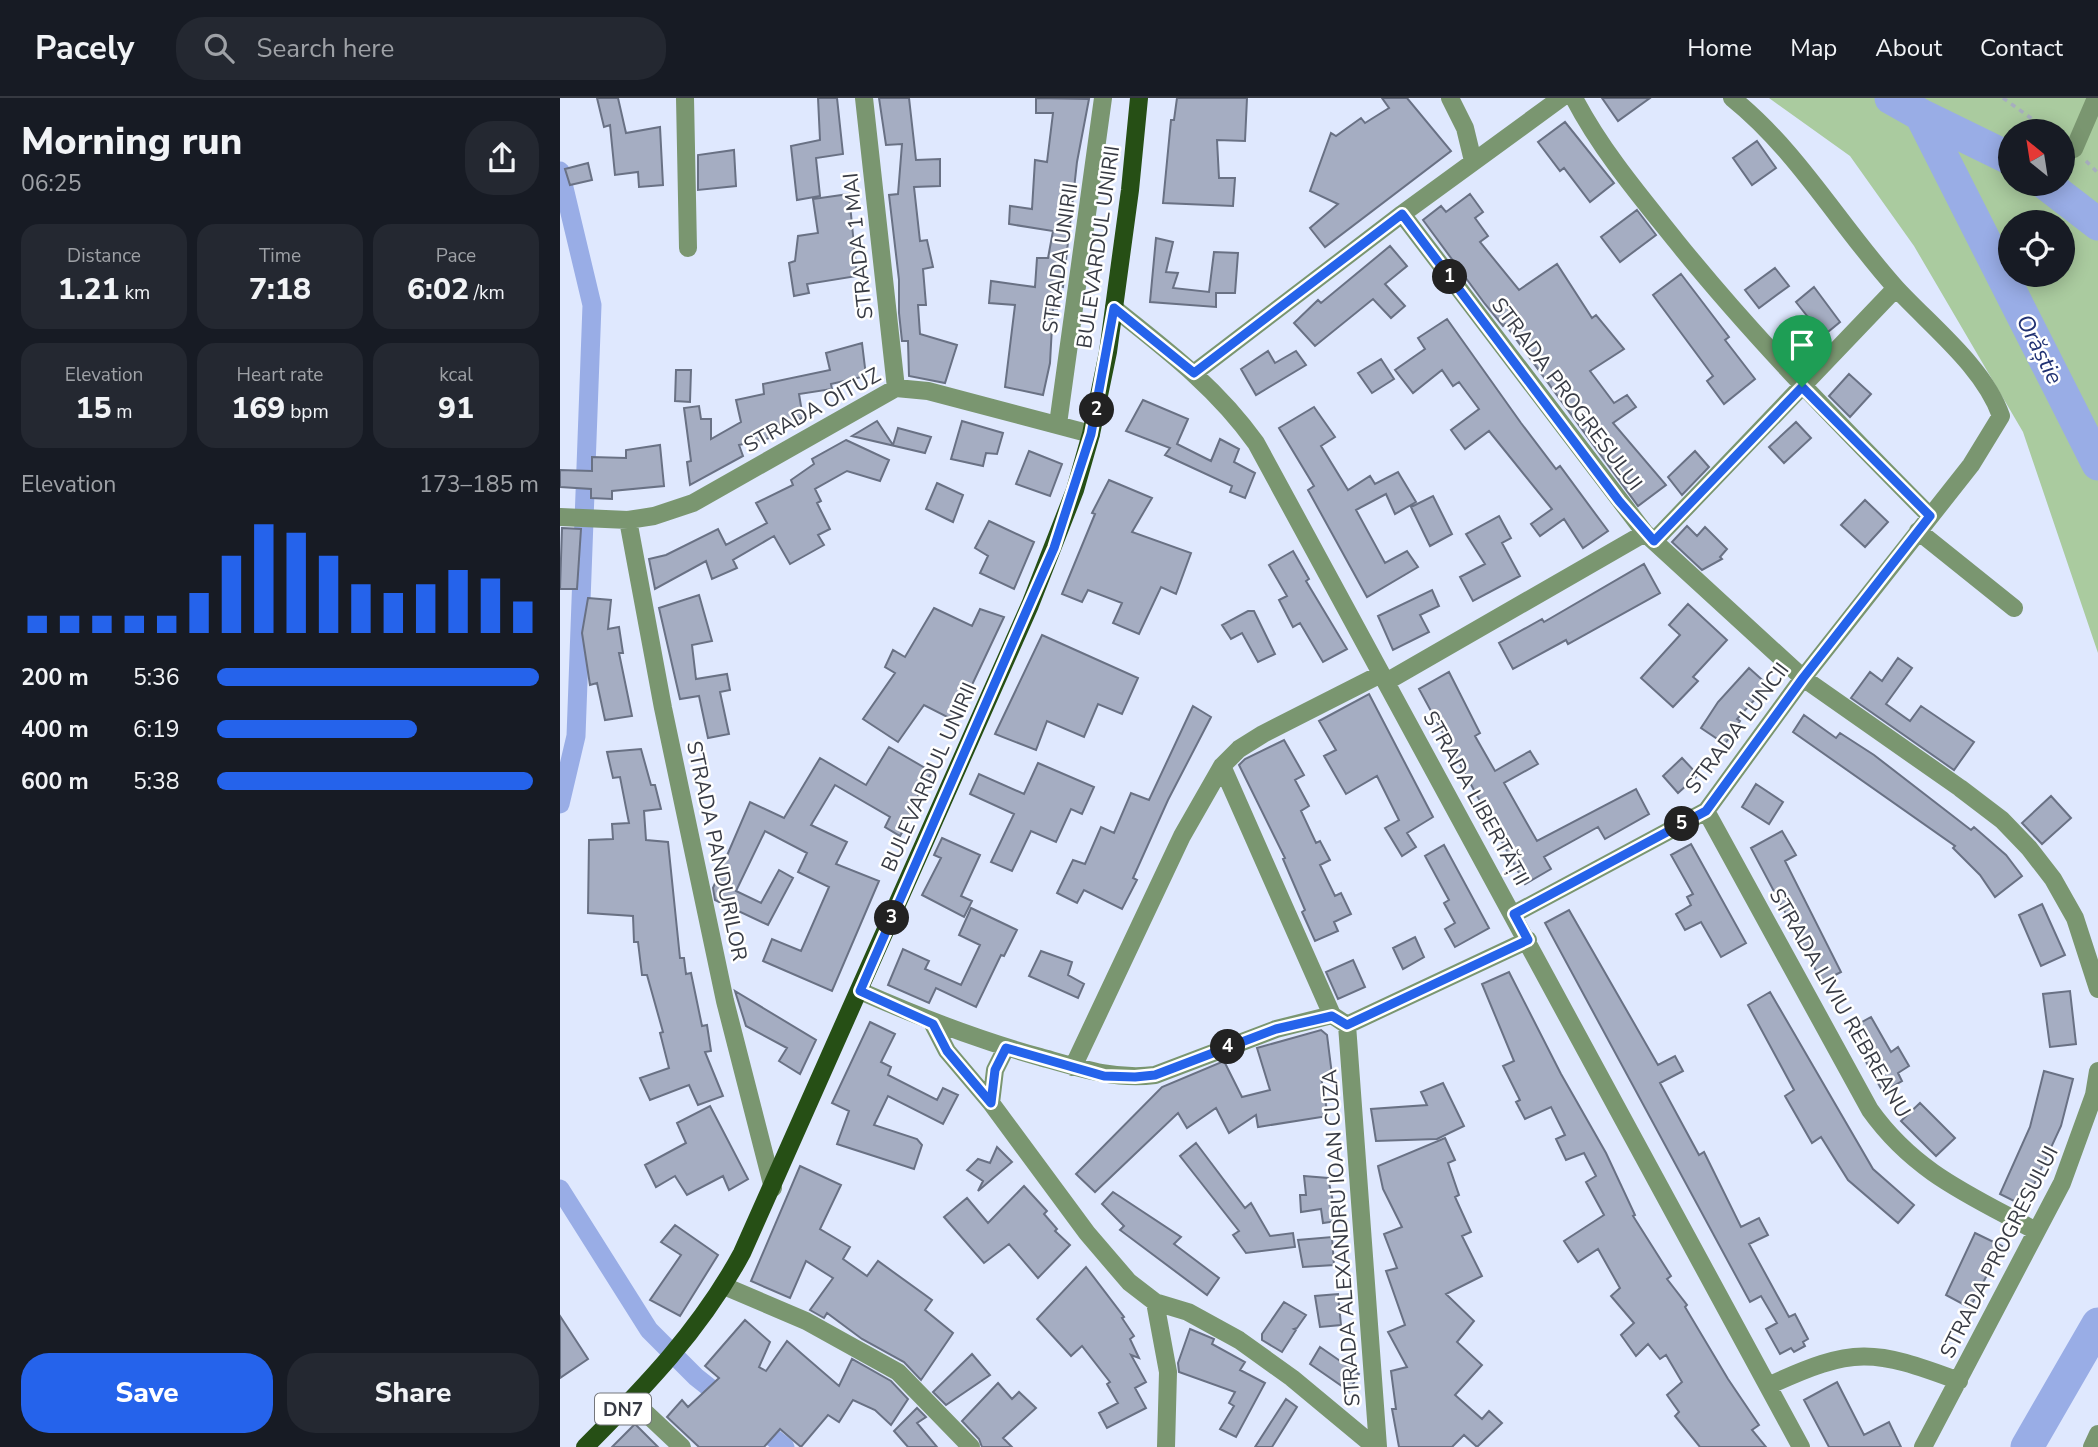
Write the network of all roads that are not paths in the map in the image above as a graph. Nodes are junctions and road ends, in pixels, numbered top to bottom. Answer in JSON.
{"nodes":[{"id":1,"x":685,"y":98,"type":"edge"},
{"id":2,"x":864,"y":98,"type":"edge"},
{"id":3,"x":1103,"y":98,"type":"edge"},
{"id":4,"x":1139,"y":98,"type":"edge"},
{"id":5,"x":1450,"y":98,"type":"edge"},
{"id":6,"x":1561,"y":98,"type":"edge"},
{"id":7,"x":1574,"y":98,"type":"edge"},
{"id":8,"x":1732,"y":98,"type":"edge"},
{"id":9,"x":2096,"y":98,"type":"edge"},
{"id":10,"x":2076,"y":144,"type":"edge"},
{"id":11,"x":1473,"y":161,"type":"junction"},
{"id":12,"x":1402,"y":214,"type":"junction"},
{"id":13,"x":688,"y":248,"type":"dead end"},
{"id":14,"x":1896,"y":288,"type":"junction"},
{"id":15,"x":1114,"y":308,"type":"junction"},
{"id":16,"x":1194,"y":373,"type":"junction"},
{"id":17,"x":1802,"y":387,"type":"junction"},
{"id":18,"x":896,"y":388,"type":"junction"},
{"id":19,"x":1058,"y":424,"type":"junction"},
{"id":20,"x":1091,"y":434,"type":"junction"},
{"id":21,"x":1936,"y":510,"type":"junction"},
{"id":22,"x":565,"y":517,"type":"edge"},
{"id":23,"x":628,"y":520,"type":"junction"},
{"id":24,"x":1918,"y":531,"type":"junction"},
{"id":25,"x":1649,"y":538,"type":"junction"},
{"id":26,"x":2014,"y":608,"type":"dead end"},
{"id":27,"x":1383,"y":678,"type":"junction"},
{"id":28,"x":1803,"y":678,"type":"junction"},
{"id":29,"x":1222,"y":766,"type":"junction"},
{"id":30,"x":1706,"y":811,"type":"junction"},
{"id":31,"x":1514,"y":914,"type":"junction"},
{"id":32,"x":1528,"y":940,"type":"junction"},
{"id":33,"x":2098,"y":989,"type":"edge"},
{"id":34,"x":860,"y":991,"type":"junction"},
{"id":35,"x":1340,"y":1020,"type":"junction"},
{"id":36,"x":933,"y":1024,"type":"junction"},
{"id":37,"x":1006,"y":1048,"type":"junction"},
{"id":38,"x":1073,"y":1067,"type":"junction"},
{"id":39,"x":2098,"y":1071,"type":"edge"},
{"id":40,"x":991,"y":1103,"type":"junction"},
{"id":41,"x":773,"y":1188,"type":"junction"},
{"id":42,"x":2036,"y":1231,"type":"junction"},
{"id":43,"x":724,"y":1286,"type":"junction"},
{"id":44,"x":1155,"y":1302,"type":"junction"},
{"id":45,"x":1959,"y":1381,"type":"junction"},
{"id":46,"x":1769,"y":1386,"type":"junction"},
{"id":47,"x":632,"y":1400,"type":"junction"},
{"id":48,"x":2098,"y":1434,"type":"edge"},
{"id":49,"x":585,"y":1447,"type":"edge"},
{"id":50,"x":682,"y":1447,"type":"edge"},
{"id":51,"x":971,"y":1447,"type":"edge"},
{"id":52,"x":1166,"y":1447,"type":"edge"},
{"id":53,"x":1377,"y":1447,"type":"edge"},
{"id":54,"x":1801,"y":1447,"type":"edge"},
{"id":55,"x":1923,"y":1447,"type":"edge"},
{"id":56,"x":2092,"y":1447,"type":"edge"}],
"edges":[{"from":1,"to":13,"type":"street"},
{"from":2,"to":18,"type":"street","name":"STRADA 1 MAI"},
{"from":3,"to":19,"type":"street","name":"STRADA UNIRII"},
{"from":4,"to":15,"type":"main road","name":"BULEVARDUL UNIRII","number":"DN7"},
{"from":5,"to":11,"type":"street"},
{"from":6,"to":11,"type":"street"},
{"from":7,"to":17,"type":"street"},
{"from":8,"to":14,"type":"street"},
{"from":9,"to":10,"type":"street"},
{"from":11,"to":12,"type":"street"},
{"from":12,"to":16,"type":"street"},
{"from":12,"to":25,"type":"street","name":"STRADA PROGRESULUI"},
{"from":14,"to":17,"type":"street"},
{"from":14,"to":21,"type":"street","name":"STRADA LUNCII"},
{"from":15,"to":16,"type":"street","name":"STRADA LIBERTĂȚII"},
{"from":15,"to":20,"type":"main road","name":"BULEVARDUL UNIRII","number":"DN7"},
{"from":16,"to":27,"type":"street","name":"STRADA LIBERTĂȚII"},
{"from":17,"to":21,"type":"street"},
{"from":17,"to":25,"type":"street"},
{"from":18,"to":19,"type":"street","name":"STRADA OITUZ"},
{"from":18,"to":23,"type":"street","name":"STRADA OITUZ"},
{"from":19,"to":20,"type":"street","name":"STRADA OITUZ"},
{"from":20,"to":34,"type":"main road","name":"BULEVARDUL UNIRII","number":"DN7"},
{"from":21,"to":24,"type":"street","name":"STRADA LUNCII"},
{"from":22,"to":23,"type":"street","name":"STRADA OITUZ"},
{"from":23,"to":41,"type":"street","name":"STRADA PANDURILOR"},
{"from":24,"to":26,"type":"street"},
{"from":24,"to":28,"type":"street","name":"STRADA LUNCII"},
{"from":25,"to":27,"type":"street"},
{"from":25,"to":28,"type":"street","name":"STRADA PROGRESULUI"},
{"from":27,"to":29,"type":"street"},
{"from":27,"to":31,"type":"street","name":"STRADA LIBERTĂȚII"},
{"from":28,"to":30,"type":"street","name":"STRADA LUNCII"},
{"from":28,"to":33,"type":"street","name":"STRADA PROGRESULUI"},
{"from":29,"to":35,"type":"street","name":"STRADA ALEXANDRU IOAN CUZA"},
{"from":29,"to":38,"type":"street"},
{"from":30,"to":31,"type":"street","name":"STRADA LUNCII"},
{"from":30,"to":42,"type":"street","name":"STRADA LIVIU REBREANU"},
{"from":31,"to":32,"type":"street","name":"STRADA LIBERTĂȚII"},
{"from":32,"to":35,"type":"street"},
{"from":32,"to":46,"type":"street","name":"STRADA LIBERTĂȚII"},
{"from":34,"to":36,"type":"street"},
{"from":34,"to":41,"type":"main road","name":"BULEVARDUL UNIRII","number":"DN7"},
{"from":35,"to":38,"type":"street"},
{"from":35,"to":53,"type":"street","name":"STRADA ALEXANDRU IOAN CUZA"},
{"from":36,"to":37,"type":"street"},
{"from":36,"to":40,"type":"street"},
{"from":37,"to":38,"type":"street"},
{"from":37,"to":40,"type":"street"},
{"from":39,"to":42,"type":"street","name":"STRADA PROGRESULUI"},
{"from":40,"to":44,"type":"street"},
{"from":41,"to":43,"type":"main road","name":"BULEVARDUL UNIRII","number":"DN7"},
{"from":42,"to":45,"type":"street","name":"STRADA PROGRESULUI"},
{"from":43,"to":47,"type":"main road","name":"BULEVARDUL UNIRII","number":"DN7"},
{"from":43,"to":51,"type":"street"},
{"from":44,"to":52,"type":"street"},
{"from":44,"to":53,"type":"street"},
{"from":45,"to":46,"type":"street"},
{"from":45,"to":55,"type":"street","name":"STRADA PROGRESULUI"},
{"from":46,"to":54,"type":"street","name":"STRADA LIBERTĂȚII"},
{"from":47,"to":49,"type":"main road","name":"BULEVARDUL UNIRII","number":"DN7"},
{"from":47,"to":50,"type":"street"},
{"from":48,"to":56,"type":"street"}]}
